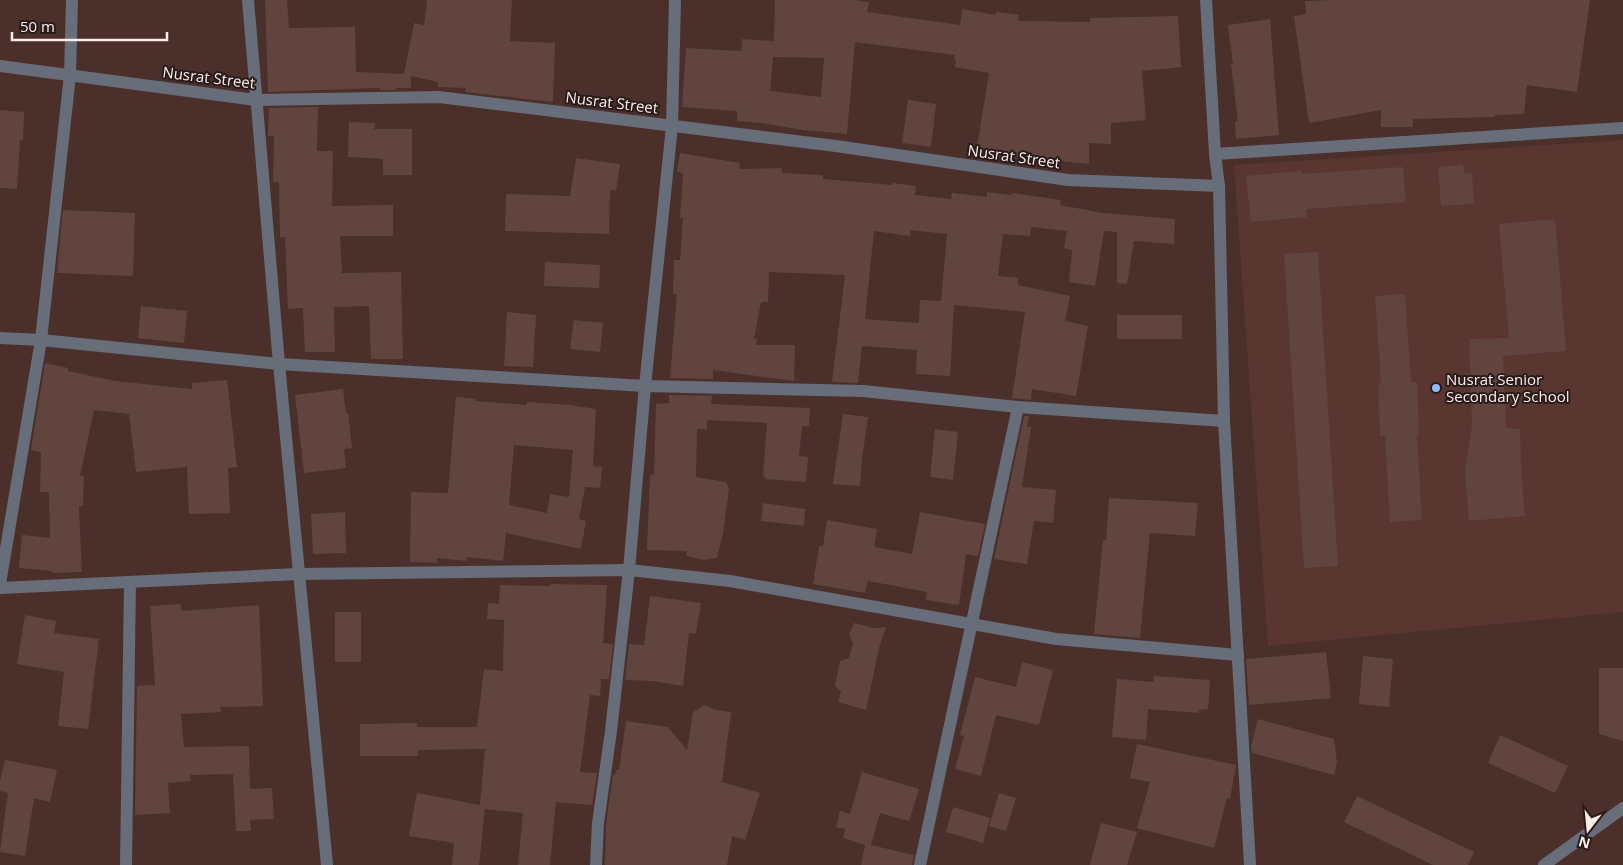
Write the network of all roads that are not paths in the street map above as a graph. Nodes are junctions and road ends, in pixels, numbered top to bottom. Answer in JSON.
{"nodes":[{"id":1,"x":72,"y":0,"type":"edge"},
{"id":2,"x":248,"y":0,"type":"edge"},
{"id":3,"x":675,"y":0,"type":"edge"},
{"id":4,"x":1206,"y":0,"type":"edge"},
{"id":5,"x":0,"y":66,"type":"edge"},
{"id":6,"x":70,"y":75,"type":"junction"},
{"id":7,"x":256,"y":100,"type":"junction"},
{"id":8,"x":672,"y":126,"type":"junction"},
{"id":9,"x":1623,"y":128,"type":"edge"},
{"id":10,"x":1215,"y":154,"type":"junction"},
{"id":11,"x":1219,"y":186,"type":"junction"},
{"id":12,"x":0,"y":338,"type":"edge"},
{"id":13,"x":41,"y":340,"type":"junction"},
{"id":14,"x":279,"y":364,"type":"junction"},
{"id":15,"x":645,"y":386,"type":"junction"},
{"id":16,"x":1018,"y":407,"type":"junction"},
{"id":17,"x":1224,"y":422,"type":"junction"},
{"id":18,"x":629,"y":570,"type":"junction"},
{"id":19,"x":299,"y":574,"type":"junction"},
{"id":20,"x":130,"y":582,"type":"junction"},
{"id":21,"x":0,"y":584,"type":"edge"},
{"id":22,"x":0,"y":588,"type":"edge"},
{"id":23,"x":971,"y":624,"type":"junction"},
{"id":24,"x":1238,"y":655,"type":"junction"},
{"id":25,"x":1623,"y":808,"type":"edge"},
{"id":26,"x":126,"y":865,"type":"edge"},
{"id":27,"x":327,"y":865,"type":"edge"},
{"id":28,"x":596,"y":865,"type":"edge"},
{"id":29,"x":920,"y":865,"type":"edge"},
{"id":30,"x":1250,"y":865,"type":"edge"},
{"id":31,"x":1544,"y":865,"type":"edge"}],
"edges":[{"from":1,"to":6,"type":"street"},
{"from":2,"to":7,"type":"street"},
{"from":3,"to":8,"type":"street"},
{"from":4,"to":10,"type":"street"},
{"from":5,"to":6,"type":"street","name":"Nusrat Street"},
{"from":6,"to":7,"type":"street","name":"Nusrat Street"},
{"from":6,"to":13,"type":"street"},
{"from":7,"to":8,"type":"street","name":"Nusrat Street"},
{"from":7,"to":14,"type":"street"},
{"from":8,"to":11,"type":"street","name":"Nusrat Street"},
{"from":8,"to":15,"type":"street"},
{"from":9,"to":10,"type":"street"},
{"from":10,"to":11,"type":"street"},
{"from":11,"to":17,"type":"street"},
{"from":12,"to":13,"type":"street"},
{"from":13,"to":14,"type":"street"},
{"from":13,"to":21,"type":"street"},
{"from":14,"to":15,"type":"street"},
{"from":14,"to":19,"type":"street"},
{"from":15,"to":16,"type":"street"},
{"from":15,"to":18,"type":"street"},
{"from":16,"to":17,"type":"street"},
{"from":16,"to":23,"type":"street"},
{"from":17,"to":24,"type":"street"},
{"from":18,"to":19,"type":"street"},
{"from":18,"to":23,"type":"street"},
{"from":18,"to":28,"type":"street"},
{"from":19,"to":20,"type":"street"},
{"from":19,"to":27,"type":"street"},
{"from":20,"to":22,"type":"street"},
{"from":20,"to":26,"type":"street"},
{"from":23,"to":24,"type":"street"},
{"from":23,"to":29,"type":"street"},
{"from":24,"to":30,"type":"street"},
{"from":25,"to":31,"type":"street"}]}
